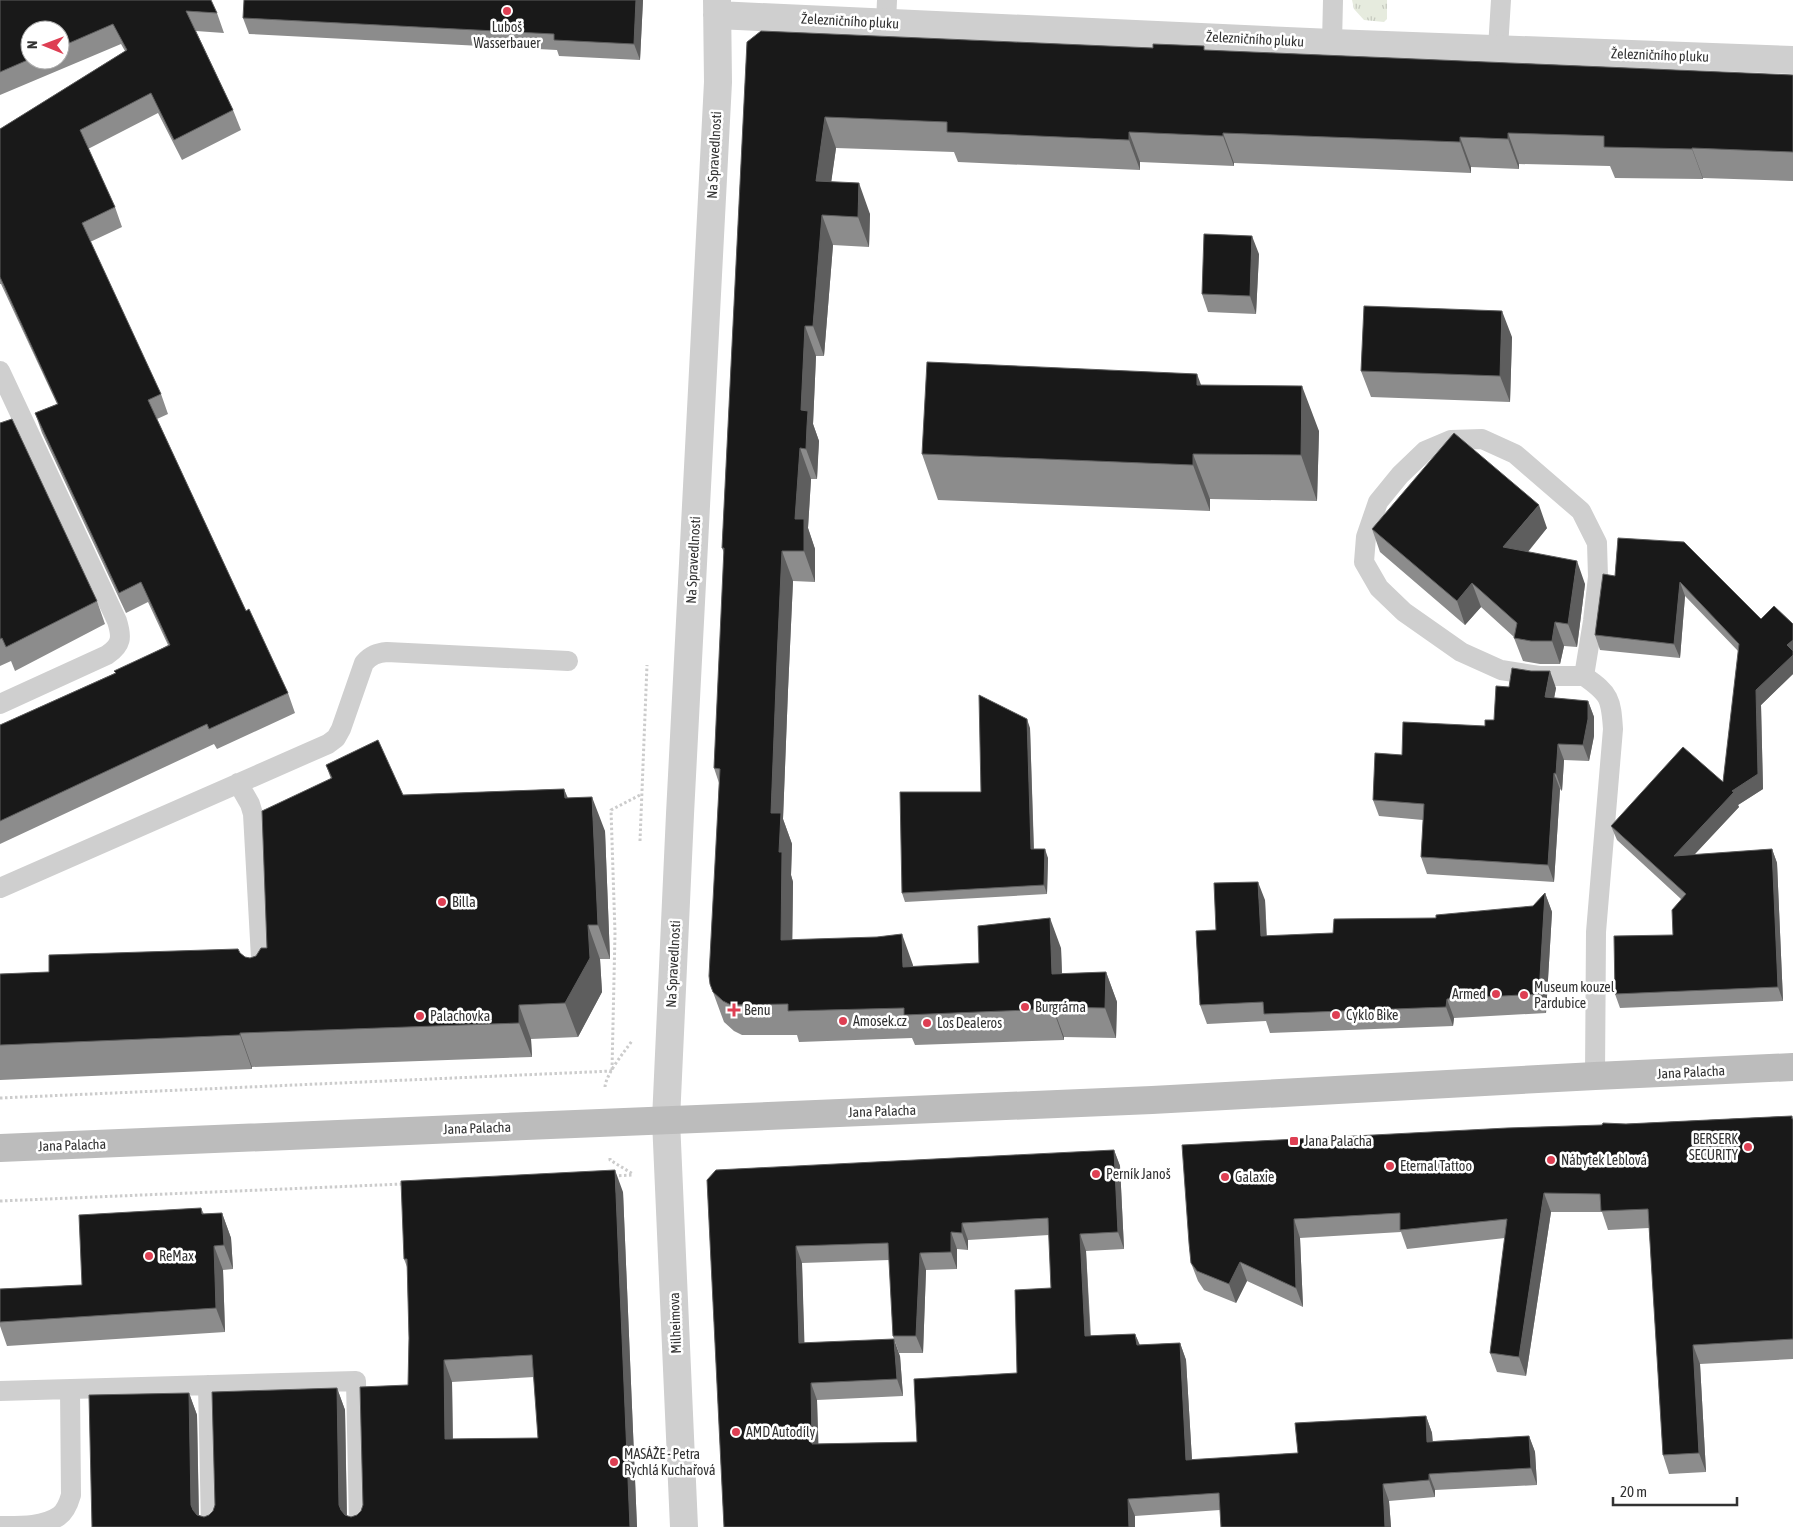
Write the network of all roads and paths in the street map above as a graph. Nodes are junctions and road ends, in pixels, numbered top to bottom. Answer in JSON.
{"nodes":[{"id":1,"x":1333,"y":0,"type":"edge"},
{"id":2,"x":1501,"y":0,"type":"edge"},
{"id":3,"x":717,"y":8,"type":"edge"},
{"id":4,"x":887,"y":12,"type":"edge"},
{"id":5,"x":1332,"y":43,"type":"junction"},
{"id":6,"x":1498,"y":48,"type":"junction"},
{"id":7,"x":1793,"y":60,"type":"edge"},
{"id":8,"x":0,"y":371,"type":"edge"},
{"id":9,"x":568,"y":661,"type":"dead end"},
{"id":10,"x":647,"y":665,"type":"dead end"},
{"id":11,"x":1584,"y":676,"type":"junction"},
{"id":12,"x":0,"y":704,"type":"edge"},
{"id":13,"x":238,"y":783,"type":"junction"},
{"id":14,"x":642,"y":794,"type":"junction"},
{"id":15,"x":640,"y":843,"type":"dead end"},
{"id":16,"x":0,"y":888,"type":"edge"},
{"id":17,"x":262,"y":980,"type":"edge"},
{"id":18,"x":635,"y":1037,"type":"dead end"},
{"id":19,"x":1793,"y":1067,"type":"edge"},
{"id":20,"x":612,"y":1071,"type":"junction"},
{"id":21,"x":1596,"y":1076,"type":"junction"},
{"id":22,"x":605,"y":1083,"type":"dead end"},
{"id":23,"x":0,"y":1098,"type":"edge"},
{"id":24,"x":666,"y":1120,"type":"junction"},
{"id":25,"x":0,"y":1148,"type":"edge"},
{"id":26,"x":610,"y":1160,"type":"dead end"},
{"id":27,"x":613,"y":1176,"type":"edge"},
{"id":28,"x":406,"y":1184,"type":"edge"},
{"id":29,"x":0,"y":1201,"type":"edge"},
{"id":30,"x":208,"y":1385,"type":"junction"},
{"id":31,"x":70,"y":1389,"type":"junction"},
{"id":32,"x":0,"y":1391,"type":"edge"},
{"id":33,"x":0,"y":1526,"type":"edge"},
{"id":34,"x":211,"y":1527,"type":"edge"},
{"id":35,"x":358,"y":1527,"type":"edge"},
{"id":36,"x":684,"y":1527,"type":"edge"}],
"edges":[{"from":1,"to":5,"type":"lane"},
{"from":2,"to":6,"type":"lane"},
{"from":3,"to":4,"type":"street","name":"Železničního pluku"},
{"from":3,"to":24,"type":"street","name":"Na Spravedlnosti"},
{"from":4,"to":5,"type":"street","name":"Železničního pluku"},
{"from":5,"to":6,"type":"street","name":"Železničního pluku"},
{"from":6,"to":7,"type":"street","name":"Železničního pluku"},
{"from":8,"to":12,"type":"lane"},
{"from":9,"to":13,"type":"lane"},
{"from":10,"to":14,"type":"path"},
{"from":11,"to":11,"type":"lane"},
{"from":11,"to":21,"type":"lane"},
{"from":13,"to":16,"type":"lane"},
{"from":13,"to":17,"type":"lane"},
{"from":14,"to":15,"type":"path"},
{"from":14,"to":20,"type":"path"},
{"from":18,"to":20,"type":"path"},
{"from":19,"to":21,"type":"main road","name":"Jana Palacha"},
{"from":20,"to":22,"type":"path"},
{"from":20,"to":23,"type":"path"},
{"from":21,"to":24,"type":"main road","name":"Jana Palacha"},
{"from":24,"to":25,"type":"main road","name":"Jana Palacha"},
{"from":24,"to":36,"type":"street","name":"Milheimova"},
{"from":26,"to":27,"type":"path"},
{"from":28,"to":29,"type":"path"},
{"from":30,"to":31,"type":"lane"},
{"from":30,"to":34,"type":"lane"},
{"from":30,"to":35,"type":"lane"},
{"from":31,"to":32,"type":"lane"},
{"from":31,"to":33,"type":"lane"}]}
